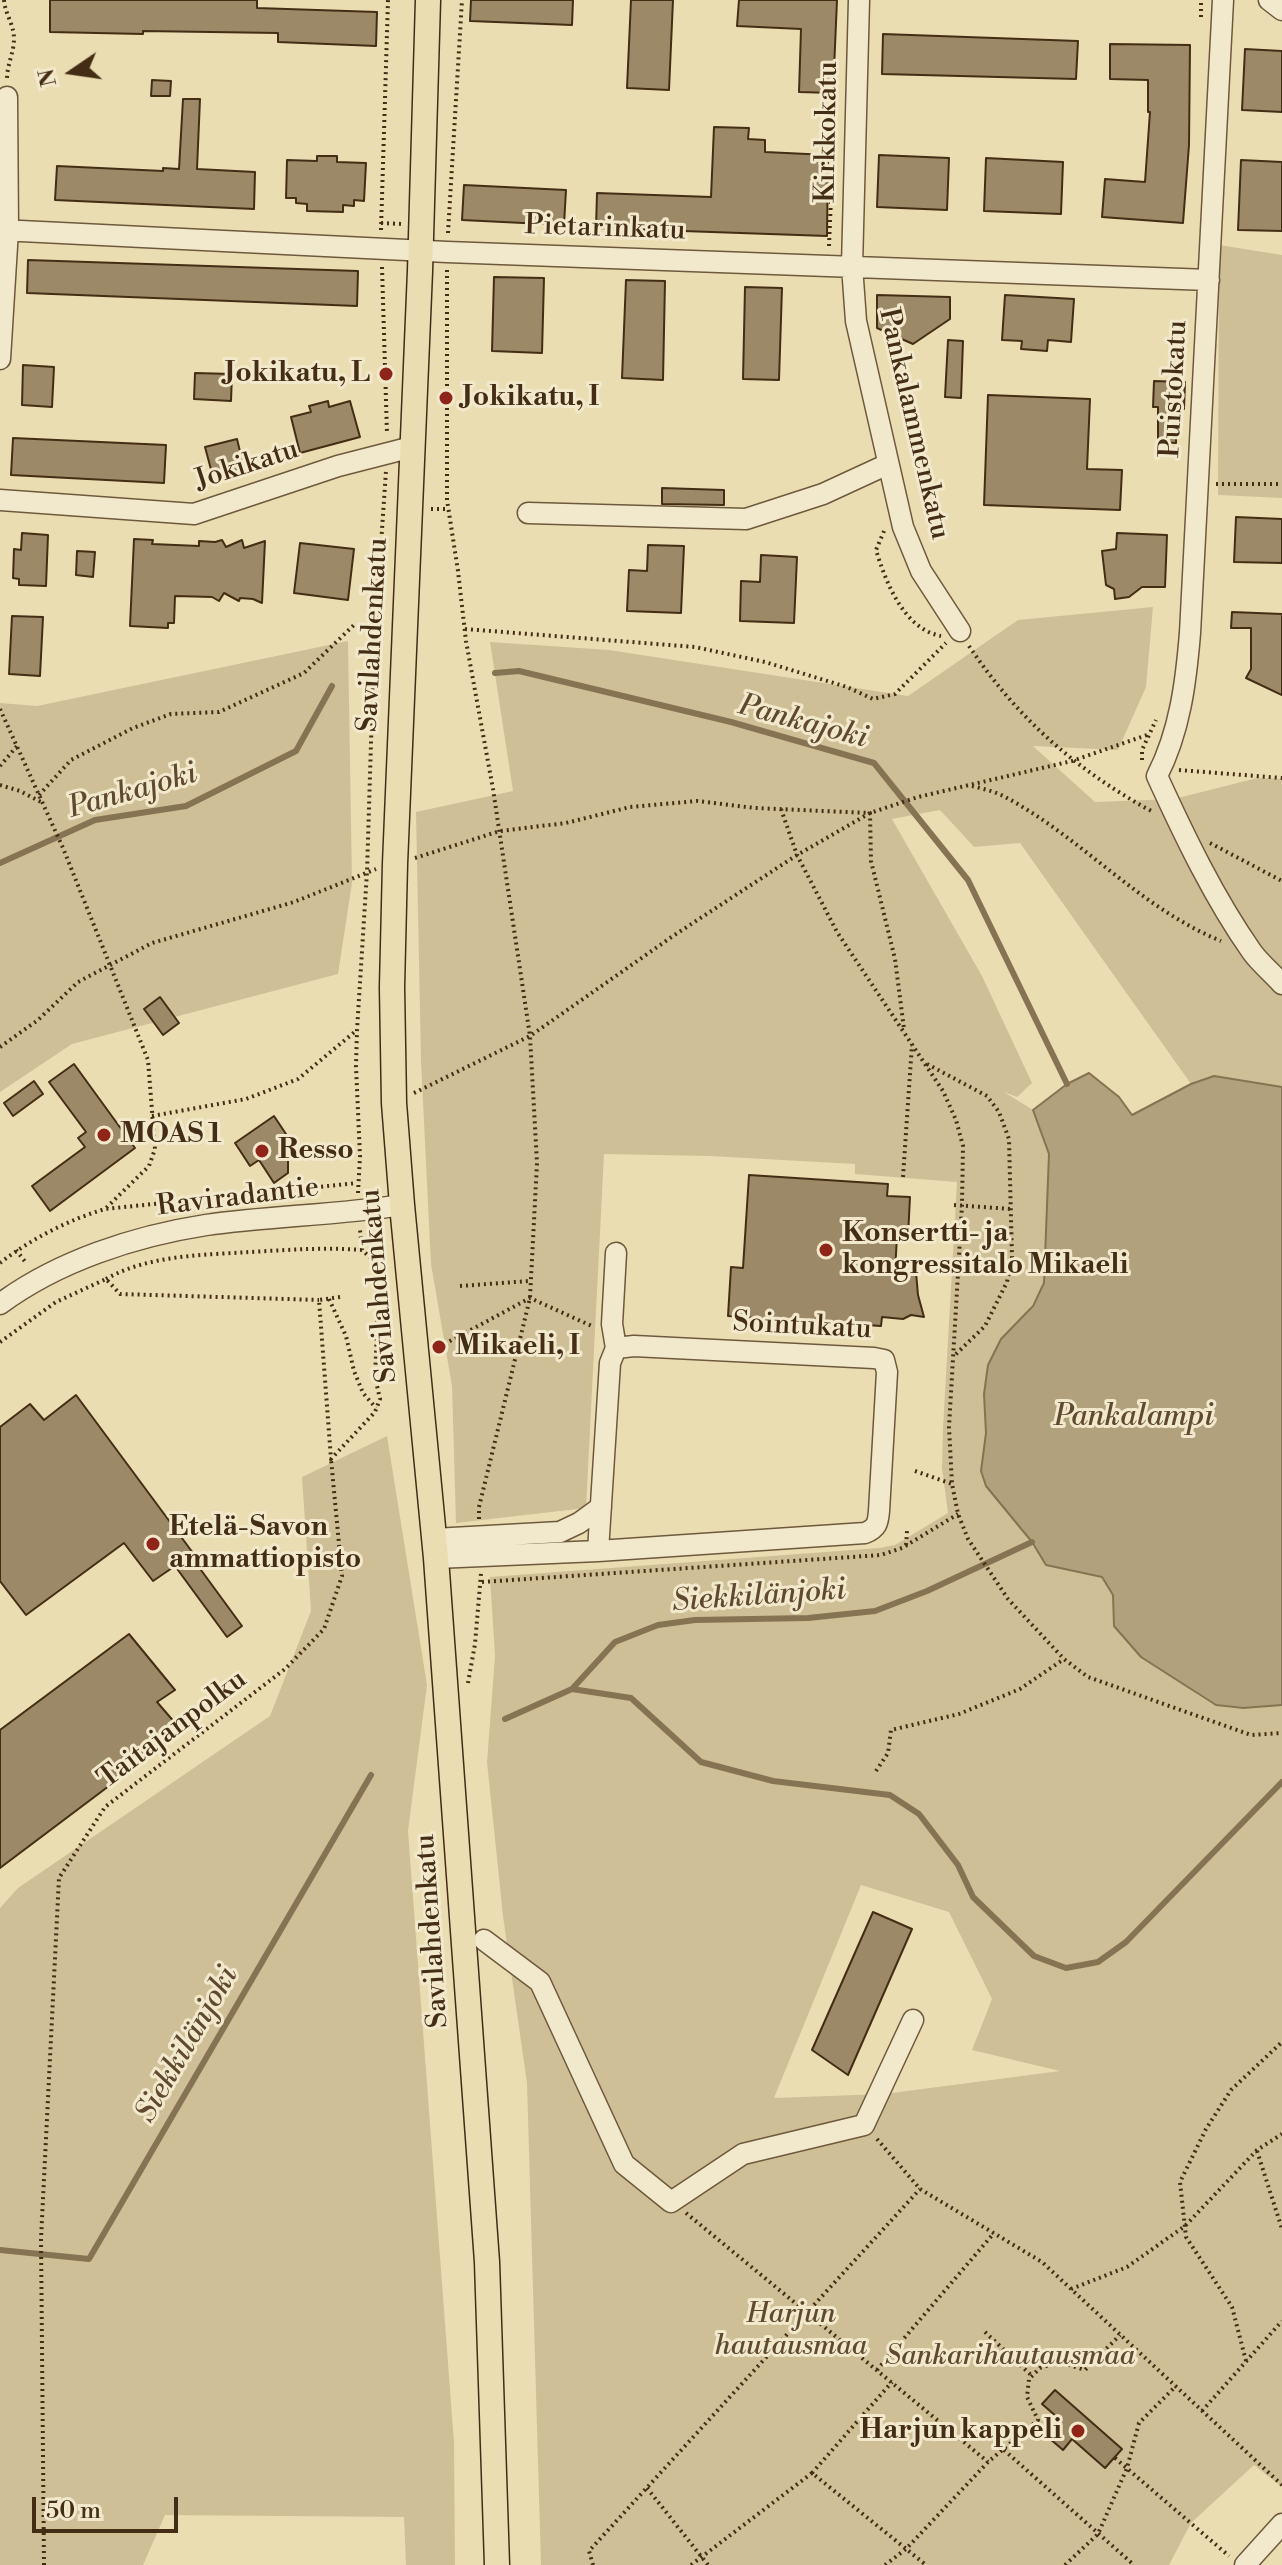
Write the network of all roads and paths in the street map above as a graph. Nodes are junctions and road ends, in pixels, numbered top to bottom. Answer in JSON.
{"nodes":[{"id":1,"x":4,"y":0,"type":"edge"},
{"id":2,"x":388,"y":0,"type":"edge"},
{"id":3,"x":428,"y":0,"type":"edge"},
{"id":4,"x":462,"y":0,"type":"edge"},
{"id":5,"x":859,"y":0,"type":"edge"},
{"id":6,"x":1223,"y":0,"type":"edge"},
{"id":7,"x":1269,"y":0,"type":"edge"},
{"id":8,"x":1282,"y":10,"type":"edge"},
{"id":9,"x":7,"y":97,"type":"joint"},
{"id":10,"x":4,"y":230,"type":"edge"},
{"id":11,"x":380,"y":248,"type":"junction"},
{"id":12,"x":421,"y":250,"type":"junction"},
{"id":13,"x":447,"y":252,"type":"junction"},
{"id":14,"x":852,"y":266,"type":"junction"},
{"id":15,"x":1209,"y":280,"type":"junction"},
{"id":16,"x":0,"y":359,"type":"edge"},
{"id":17,"x":412,"y":447,"type":"junction"},
{"id":18,"x":387,"y":454,"type":"junction"},
{"id":19,"x":888,"y":464,"type":"junction"},
{"id":20,"x":1199,"y":484,"type":"junction"},
{"id":21,"x":1282,"y":484,"type":"edge"},
{"id":22,"x":0,"y":500,"type":"edge"},
{"id":23,"x":528,"y":513,"type":"dead end"},
{"id":24,"x":356,"y":623,"type":"dead end"},
{"id":25,"x":465,"y":629,"type":"junction"},
{"id":26,"x":953,"y":637,"type":"junction"},
{"id":27,"x":0,"y":709,"type":"edge"},
{"id":28,"x":1147,"y":735,"type":"dead end"},
{"id":29,"x":17,"y":746,"type":"junction"},
{"id":30,"x":1072,"y":761,"type":"junction"},
{"id":31,"x":0,"y":766,"type":"edge"},
{"id":32,"x":1159,"y":772,"type":"junction"},
{"id":33,"x":1282,"y":778,"type":"edge"},
{"id":34,"x":0,"y":785,"type":"edge"},
{"id":35,"x":971,"y":785,"type":"junction"},
{"id":36,"x":39,"y":795,"type":"junction"},
{"id":37,"x":43,"y":803,"type":"junction"},
{"id":38,"x":781,"y":809,"type":"junction"},
{"id":39,"x":870,"y":813,"type":"junction"},
{"id":40,"x":1180,"y":827,"type":"junction"},
{"id":41,"x":500,"y":831,"type":"junction"},
{"id":42,"x":797,"y":855,"type":"junction"},
{"id":43,"x":395,"y":864,"type":"junction"},
{"id":44,"x":367,"y":872,"type":"junction"},
{"id":45,"x":1282,"y":874,"type":"edge"},
{"id":46,"x":1274,"y":877,"type":"junction"},
{"id":47,"x":1282,"y":881,"type":"edge"},
{"id":48,"x":1253,"y":953,"type":"junction"},
{"id":49,"x":109,"y":964,"type":"junction"},
{"id":50,"x":1282,"y":984,"type":"edge"},
{"id":51,"x":357,"y":1030,"type":"junction"},
{"id":52,"x":904,"y":1032,"type":"junction"},
{"id":53,"x":530,"y":1036,"type":"junction"},
{"id":54,"x":912,"y":1044,"type":"junction"},
{"id":55,"x":0,"y":1047,"type":"edge"},
{"id":56,"x":925,"y":1063,"type":"junction"},
{"id":57,"x":394,"y":1103,"type":"junction"},
{"id":58,"x":152,"y":1116,"type":"junction"},
{"id":59,"x":903,"y":1177,"type":"dead end"},
{"id":60,"x":357,"y":1183,"type":"junction"},
{"id":61,"x":402,"y":1205,"type":"junction"},
{"id":62,"x":954,"y":1205,"type":"dead end"},
{"id":63,"x":962,"y":1205,"type":"junction"},
{"id":64,"x":105,"y":1209,"type":"junction"},
{"id":65,"x":1011,"y":1209,"type":"junction"},
{"id":66,"x":359,"y":1212,"type":"junction"},
{"id":67,"x":362,"y":1250,"type":"junction"},
{"id":68,"x":616,"y":1253,"type":"dead end"},
{"id":69,"x":0,"y":1263,"type":"edge"},
{"id":70,"x":106,"y":1279,"type":"junction"},
{"id":71,"x":529,"y":1281,"type":"junction"},
{"id":72,"x":460,"y":1286,"type":"dead end"},
{"id":73,"x":340,"y":1297,"type":"dead end"},
{"id":74,"x":530,"y":1298,"type":"junction"},
{"id":75,"x":329,"y":1299,"type":"junction"},
{"id":76,"x":319,"y":1300,"type":"junction"},
{"id":77,"x":0,"y":1304,"type":"edge"},
{"id":78,"x":949,"y":1310,"type":"dead end"},
{"id":79,"x":956,"y":1311,"type":"junction"},
{"id":80,"x":595,"y":1327,"type":"dead end"},
{"id":81,"x":0,"y":1342,"type":"edge"},
{"id":82,"x":439,"y":1347,"type":"dead end"},
{"id":83,"x":616,"y":1348,"type":"junction"},
{"id":84,"x":954,"y":1357,"type":"junction"},
{"id":85,"x":376,"y":1408,"type":"junction"},
{"id":86,"x":331,"y":1459,"type":"junction"},
{"id":87,"x":915,"y":1471,"type":"dead end"},
{"id":88,"x":952,"y":1484,"type":"junction"},
{"id":89,"x":601,"y":1507,"type":"junction"},
{"id":90,"x":907,"y":1531,"type":"dead end"},
{"id":91,"x":906,"y":1545,"type":"dead end"},
{"id":92,"x":480,"y":1547,"type":"junction"},
{"id":93,"x":435,"y":1549,"type":"junction"},
{"id":94,"x":598,"y":1551,"type":"junction"},
{"id":95,"x":1064,"y":1659,"type":"junction"},
{"id":96,"x":467,"y":1691,"type":"dead end"},
{"id":97,"x":1282,"y":1733,"type":"edge"},
{"id":98,"x":876,"y":1771,"type":"dead end"},
{"id":99,"x":484,"y":1940,"type":"dead end"},
{"id":100,"x":913,"y":2020,"type":"dead end"},
{"id":101,"x":1282,"y":2042,"type":"edge"},
{"id":102,"x":864,"y":2125,"type":"junction"},
{"id":103,"x":1282,"y":2134,"type":"edge"},
{"id":104,"x":1257,"y":2150,"type":"junction"},
{"id":105,"x":920,"y":2189,"type":"junction"},
{"id":106,"x":671,"y":2202,"type":"junction"},
{"id":107,"x":1185,"y":2226,"type":"junction"},
{"id":108,"x":1282,"y":2229,"type":"edge"},
{"id":109,"x":994,"y":2233,"type":"junction"},
{"id":110,"x":1071,"y":2289,"type":"junction"},
{"id":111,"x":809,"y":2313,"type":"junction"},
{"id":112,"x":1282,"y":2321,"type":"edge"},
{"id":113,"x":985,"y":2332,"type":"dead end"},
{"id":114,"x":1120,"y":2335,"type":"junction"},
{"id":115,"x":1246,"y":2361,"type":"junction"},
{"id":116,"x":877,"y":2370,"type":"junction"},
{"id":117,"x":1032,"y":2376,"type":"junction"},
{"id":118,"x":892,"y":2382,"type":"junction"},
{"id":119,"x":1176,"y":2386,"type":"junction"},
{"id":120,"x":1202,"y":2411,"type":"junction"},
{"id":121,"x":1004,"y":2449,"type":"junction"},
{"id":122,"x":1115,"y":2458,"type":"dead end"},
{"id":123,"x":988,"y":2462,"type":"junction"},
{"id":124,"x":1127,"y":2468,"type":"junction"},
{"id":125,"x":812,"y":2473,"type":"junction"},
{"id":126,"x":1282,"y":2485,"type":"edge"},
{"id":127,"x":647,"y":2488,"type":"junction"},
{"id":128,"x":1282,"y":2524,"type":"edge"},
{"id":129,"x":1098,"y":2534,"type":"junction"},
{"id":130,"x":906,"y":2549,"type":"junction"},
{"id":131,"x":702,"y":2557,"type":"junction"},
{"id":132,"x":1239,"y":2562,"type":"edge"},
{"id":133,"x":44,"y":2565,"type":"edge"},
{"id":134,"x":497,"y":2565,"type":"edge"},
{"id":135,"x":593,"y":2565,"type":"edge"},
{"id":136,"x":691,"y":2565,"type":"edge"},
{"id":137,"x":708,"y":2565,"type":"edge"},
{"id":138,"x":885,"y":2565,"type":"edge"},
{"id":139,"x":926,"y":2565,"type":"edge"},
{"id":140,"x":1065,"y":2565,"type":"edge"},
{"id":141,"x":1134,"y":2565,"type":"edge"}],
"edges":[{"from":1,"to":9,"type":"path"},
{"from":2,"to":11,"type":"path"},
{"from":3,"to":12,"type":"main road","name":"Savilahdenkatu"},
{"from":4,"to":13,"type":"path"},
{"from":5,"to":14,"type":"street","name":"Kirkkokatu"},
{"from":6,"to":15,"type":"street","name":"Puistokatu"},
{"from":7,"to":8,"type":"street"},
{"from":9,"to":10,"type":"street"},
{"from":10,"to":11,"type":"street","name":"Pietarinkatu"},
{"from":10,"to":16,"type":"street"},
{"from":11,"to":12,"type":"street","name":"Pietarinkatu"},
{"from":11,"to":18,"type":"path"},
{"from":12,"to":13,"type":"street","name":"Pietarinkatu"},
{"from":12,"to":17,"type":"main road","name":"Savilahdenkatu"},
{"from":13,"to":14,"type":"street","name":"Pietarinkatu"},
{"from":13,"to":25,"type":"path"},
{"from":14,"to":15,"type":"street","name":"Pietarinkatu"},
{"from":14,"to":19,"type":"street","name":"Pankalammenkatu"},
{"from":15,"to":20,"type":"street","name":"Puistokatu"},
{"from":17,"to":18,"type":"street","name":"Jokikatu"},
{"from":17,"to":43,"type":"main road","name":"Savilahdenkatu"},
{"from":18,"to":22,"type":"street","name":"Jokikatu"},
{"from":18,"to":44,"type":"path"},
{"from":19,"to":23,"type":"street"},
{"from":19,"to":26,"type":"street","name":"Pankalammenkatu"},
{"from":20,"to":21,"type":"path"},
{"from":20,"to":32,"type":"street","name":"Puistokatu"},
{"from":24,"to":36,"type":"path"},
{"from":25,"to":26,"type":"path"},
{"from":25,"to":41,"type":"path"},
{"from":26,"to":30,"type":"path"},
{"from":27,"to":29,"type":"path"},
{"from":28,"to":30,"type":"path"},
{"from":29,"to":31,"type":"path"},
{"from":29,"to":36,"type":"path"},
{"from":30,"to":35,"type":"path"},
{"from":30,"to":40,"type":"path"},
{"from":32,"to":33,"type":"path"},
{"from":32,"to":40,"type":"street"},
{"from":34,"to":37,"type":"path"},
{"from":35,"to":39,"type":"path"},
{"from":35,"to":48,"type":"path"},
{"from":36,"to":37,"type":"path"},
{"from":37,"to":49,"type":"path"},
{"from":38,"to":39,"type":"path"},
{"from":38,"to":41,"type":"path"},
{"from":38,"to":42,"type":"path"},
{"from":39,"to":42,"type":"path"},
{"from":39,"to":52,"type":"path"},
{"from":40,"to":46,"type":"path"},
{"from":40,"to":48,"type":"street"},
{"from":41,"to":43,"type":"path"},
{"from":41,"to":53,"type":"path"},
{"from":42,"to":52,"type":"path"},
{"from":42,"to":53,"type":"path"},
{"from":43,"to":44,"type":"path"},
{"from":43,"to":57,"type":"main road","name":"Savilahdenkatu"},
{"from":44,"to":49,"type":"path"},
{"from":44,"to":51,"type":"path"},
{"from":45,"to":46,"type":"path"},
{"from":46,"to":47,"type":"path"},
{"from":48,"to":50,"type":"street"},
{"from":49,"to":55,"type":"path"},
{"from":49,"to":58,"type":"path"},
{"from":51,"to":58,"type":"path"},
{"from":51,"to":60,"type":"path"},
{"from":52,"to":54,"type":"path"},
{"from":53,"to":57,"type":"path"},
{"from":53,"to":71,"type":"path"},
{"from":54,"to":56,"type":"path"},
{"from":54,"to":59,"type":"path"},
{"from":56,"to":63,"type":"path"},
{"from":56,"to":65,"type":"path"},
{"from":57,"to":61,"type":"main road","name":"Savilahdenkatu"},
{"from":58,"to":64,"type":"path"},
{"from":60,"to":64,"type":"path"},
{"from":60,"to":66,"type":"path"},
{"from":61,"to":66,"type":"street","name":"Raviradantie"},
{"from":61,"to":93,"type":"main road","name":"Savilahdenkatu"},
{"from":62,"to":63,"type":"path"},
{"from":63,"to":65,"type":"path"},
{"from":63,"to":79,"type":"path"},
{"from":64,"to":69,"type":"path"},
{"from":65,"to":84,"type":"path"},
{"from":66,"to":67,"type":"path"},
{"from":66,"to":77,"type":"street","name":"Raviradantie"},
{"from":67,"to":70,"type":"path"},
{"from":67,"to":85,"type":"path"},
{"from":68,"to":83,"type":"street"},
{"from":70,"to":76,"type":"path"},
{"from":70,"to":81,"type":"path"},
{"from":71,"to":72,"type":"path"},
{"from":71,"to":74,"type":"path"},
{"from":73,"to":75,"type":"path"},
{"from":74,"to":80,"type":"path"},
{"from":74,"to":82,"type":"path"},
{"from":74,"to":92,"type":"path"},
{"from":75,"to":76,"type":"path"},
{"from":75,"to":85,"type":"path"},
{"from":76,"to":86,"type":"path","name":"Taitajanpolku"},
{"from":78,"to":79,"type":"path"},
{"from":79,"to":84,"type":"path"},
{"from":83,"to":89,"type":"street"},
{"from":83,"to":94,"type":"street","name":"Sointukatu"},
{"from":84,"to":88,"type":"path"},
{"from":85,"to":86,"type":"path"},
{"from":86,"to":133,"type":"path","name":"Taitajanpolku"},
{"from":87,"to":88,"type":"path"},
{"from":88,"to":95,"type":"path"},
{"from":89,"to":92,"type":"street"},
{"from":89,"to":94,"type":"street"},
{"from":90,"to":91,"type":"path"},
{"from":92,"to":93,"type":"street","name":"Sointukatu"},
{"from":92,"to":94,"type":"street","name":"Sointukatu"},
{"from":92,"to":96,"type":"path"},
{"from":93,"to":134,"type":"main road","name":"Savilahdenkatu"},
{"from":95,"to":97,"type":"path"},
{"from":95,"to":98,"type":"path"},
{"from":99,"to":106,"type":"street"},
{"from":100,"to":102,"type":"street"},
{"from":101,"to":107,"type":"path"},
{"from":102,"to":105,"type":"path"},
{"from":102,"to":106,"type":"street"},
{"from":103,"to":104,"type":"path"},
{"from":104,"to":107,"type":"path"},
{"from":104,"to":108,"type":"path"},
{"from":105,"to":109,"type":"path"},
{"from":105,"to":111,"type":"path"},
{"from":106,"to":111,"type":"path"},
{"from":107,"to":110,"type":"path"},
{"from":107,"to":115,"type":"path"},
{"from":109,"to":110,"type":"path"},
{"from":109,"to":116,"type":"path"},
{"from":110,"to":114,"type":"path"},
{"from":111,"to":116,"type":"path"},
{"from":111,"to":127,"type":"path"},
{"from":112,"to":115,"type":"path"},
{"from":113,"to":117,"type":"path"},
{"from":114,"to":117,"type":"path"},
{"from":114,"to":119,"type":"path"},
{"from":115,"to":120,"type":"path"},
{"from":116,"to":118,"type":"path"},
{"from":117,"to":121,"type":"path"},
{"from":118,"to":123,"type":"path"},
{"from":118,"to":125,"type":"path"},
{"from":119,"to":120,"type":"path"},
{"from":119,"to":124,"type":"path"},
{"from":120,"to":126,"type":"path"},
{"from":121,"to":123,"type":"path"},
{"from":121,"to":129,"type":"path"},
{"from":122,"to":124,"type":"path"},
{"from":123,"to":130,"type":"path"},
{"from":124,"to":129,"type":"path"},
{"from":124,"to":132,"type":"path"},
{"from":125,"to":130,"type":"path"},
{"from":125,"to":131,"type":"path"},
{"from":127,"to":131,"type":"path"},
{"from":127,"to":135,"type":"path"},
{"from":128,"to":132,"type":"street"},
{"from":129,"to":140,"type":"path"},
{"from":129,"to":141,"type":"path"},
{"from":130,"to":138,"type":"path"},
{"from":130,"to":139,"type":"path"},
{"from":131,"to":136,"type":"path"},
{"from":131,"to":137,"type":"path"}]}
